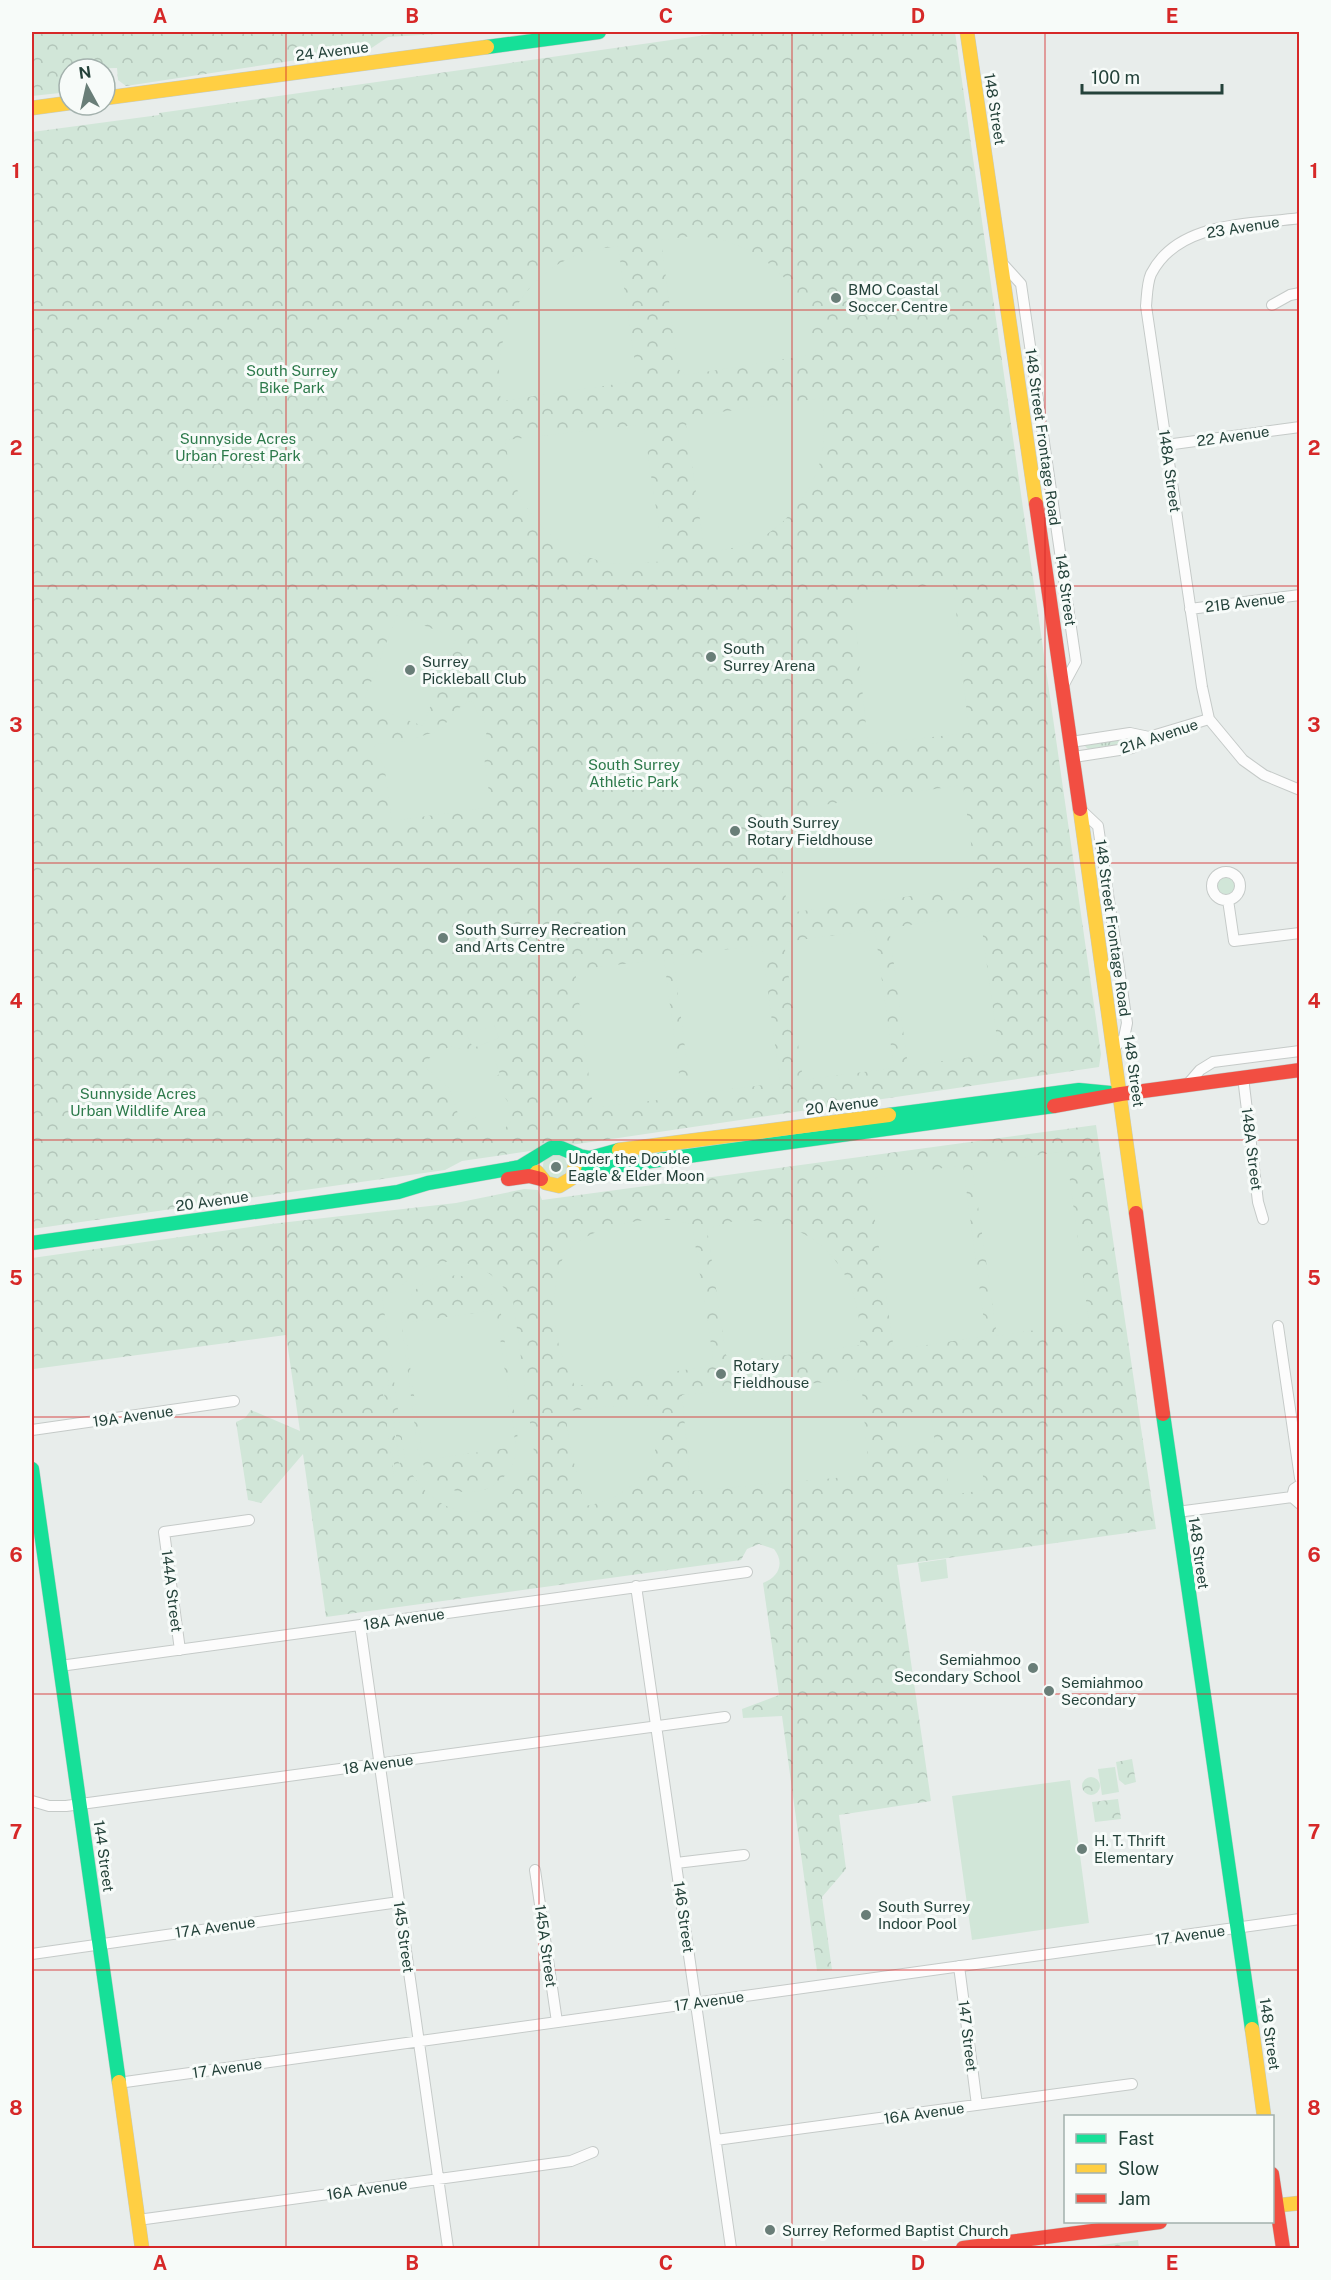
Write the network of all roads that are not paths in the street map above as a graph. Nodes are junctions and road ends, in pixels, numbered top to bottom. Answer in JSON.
{"nodes":[{"id":1,"x":599,"y":32,"type":"edge"},
{"id":2,"x":967,"y":32,"type":"edge"},
{"id":3,"x":117,"y":96,"type":"edge"},
{"id":4,"x":57,"y":105,"type":"edge"},
{"id":5,"x":32,"y":108,"type":"edge"},
{"id":6,"x":1299,"y":218,"type":"edge"},
{"id":7,"x":1187,"y":237,"type":"joint"},
{"id":8,"x":1299,"y":293,"type":"edge"},
{"id":9,"x":1272,"y":305,"type":"dead end"},
{"id":10,"x":1299,"y":426,"type":"edge"},
{"id":11,"x":1166,"y":445,"type":"junction"},
{"id":12,"x":1299,"y":595,"type":"edge"},
{"id":13,"x":1190,"y":609,"type":"junction"},
{"id":14,"x":1209,"y":719,"type":"junction"},
{"id":15,"x":1149,"y":737,"type":"junction"},
{"id":16,"x":1071,"y":742,"type":"junction"},
{"id":17,"x":1074,"y":757,"type":"junction"},
{"id":18,"x":1299,"y":790,"type":"edge"},
{"id":19,"x":1228,"y":900,"type":"dead end"},
{"id":20,"x":1299,"y":933,"type":"edge"},
{"id":21,"x":1299,"y":1051,"type":"edge"},
{"id":22,"x":1299,"y":1070,"type":"edge"},
{"id":23,"x":1243,"y":1077,"type":"junction"},
{"id":24,"x":1186,"y":1085,"type":"junction"},
{"id":25,"x":1120,"y":1094,"type":"junction"},
{"id":26,"x":569,"y":1152,"type":"junction"},
{"id":27,"x":540,"y":1154,"type":"junction"},
{"id":28,"x":575,"y":1173,"type":"junction"},
{"id":29,"x":541,"y":1179,"type":"junction"},
{"id":30,"x":398,"y":1192,"type":"junction"},
{"id":31,"x":1263,"y":1219,"type":"dead end"},
{"id":32,"x":32,"y":1243,"type":"edge"},
{"id":33,"x":1278,"y":1326,"type":"dead end"},
{"id":34,"x":234,"y":1401,"type":"dead end"},
{"id":35,"x":32,"y":1430,"type":"edge"},
{"id":36,"x":32,"y":1469,"type":"edge"},
{"id":37,"x":1299,"y":1478,"type":"edge"},
{"id":38,"x":1299,"y":1485,"type":"edge"},
{"id":39,"x":1296,"y":1500,"type":"edge"},
{"id":40,"x":1177,"y":1512,"type":"junction"},
{"id":41,"x":249,"y":1520,"type":"dead end"},
{"id":42,"x":747,"y":1572,"type":"dead end"},
{"id":43,"x":636,"y":1586,"type":"junction"},
{"id":44,"x":360,"y":1625,"type":"junction"},
{"id":45,"x":180,"y":1650,"type":"junction"},
{"id":46,"x":60,"y":1666,"type":"junction"},
{"id":47,"x":725,"y":1717,"type":"dead end"},
{"id":48,"x":656,"y":1727,"type":"junction"},
{"id":49,"x":380,"y":1763,"type":"junction"},
{"id":50,"x":32,"y":1801,"type":"edge"},
{"id":51,"x":80,"y":1804,"type":"junction"},
{"id":52,"x":744,"y":1855,"type":"dead end"},
{"id":53,"x":676,"y":1863,"type":"junction"},
{"id":54,"x":535,"y":1870,"type":"dead end"},
{"id":55,"x":399,"y":1902,"type":"junction"},
{"id":56,"x":1299,"y":1919,"type":"edge"},
{"id":57,"x":1239,"y":1928,"type":"junction"},
{"id":58,"x":100,"y":1944,"type":"junction"},
{"id":59,"x":32,"y":1954,"type":"edge"},
{"id":60,"x":959,"y":1966,"type":"junction"},
{"id":61,"x":696,"y":2002,"type":"junction"},
{"id":62,"x":557,"y":2022,"type":"junction"},
{"id":63,"x":419,"y":2041,"type":"junction"},
{"id":64,"x":118,"y":2083,"type":"junction"},
{"id":65,"x":1132,"y":2085,"type":"dead end"},
{"id":66,"x":977,"y":2105,"type":"junction"},
{"id":67,"x":1264,"y":2115,"type":"edge"},
{"id":68,"x":716,"y":2140,"type":"junction"},
{"id":69,"x":593,"y":2152,"type":"dead end"},
{"id":70,"x":440,"y":2180,"type":"junction"},
{"id":71,"x":1299,"y":2203,"type":"edge"},
{"id":72,"x":1275,"y":2206,"type":"edge"},
{"id":73,"x":138,"y":2220,"type":"junction"},
{"id":74,"x":1153,"y":2223,"type":"edge"},
{"id":75,"x":1001,"y":2246,"type":"edge"},
{"id":76,"x":142,"y":2248,"type":"edge"},
{"id":77,"x":448,"y":2248,"type":"edge"},
{"id":78,"x":730,"y":2248,"type":"edge"},
{"id":79,"x":963,"y":2248,"type":"edge"},
{"id":80,"x":1283,"y":2248,"type":"edge"}],
"edges":[{"from":1,"to":3,"type":"street","name":"24 Avenue"},
{"from":2,"to":16,"type":"street","name":"148 Street"},
{"from":4,"to":5,"type":"street"},
{"from":6,"to":7,"type":"street","name":"23 Avenue"},
{"from":7,"to":11,"type":"street","name":"148A Street"},
{"from":8,"to":9,"type":"street"},
{"from":10,"to":11,"type":"street","name":"22 Avenue"},
{"from":11,"to":13,"type":"street","name":"148A Street"},
{"from":12,"to":13,"type":"street","name":"21B Avenue"},
{"from":13,"to":14,"type":"street","name":"148A Street"},
{"from":14,"to":15,"type":"street","name":"21A Avenue"},
{"from":14,"to":18,"type":"street"},
{"from":15,"to":16,"type":"street"},
{"from":15,"to":17,"type":"street","name":"21A Avenue"},
{"from":16,"to":17,"type":"street","name":"148 Street"},
{"from":17,"to":25,"type":"street","name":"148 Street"},
{"from":19,"to":20,"type":"street"},
{"from":21,"to":24,"type":"street"},
{"from":22,"to":23,"type":"street","name":"20 Avenue"},
{"from":23,"to":24,"type":"street","name":"20 Avenue"},
{"from":23,"to":31,"type":"street","name":"148A Street"},
{"from":24,"to":25,"type":"street","name":"20 Avenue"},
{"from":25,"to":26,"type":"street","name":"20 Avenue"},
{"from":25,"to":28,"type":"street","name":"20 Avenue"},
{"from":25,"to":40,"type":"street","name":"148 Street"},
{"from":26,"to":27,"type":"street"},
{"from":26,"to":28,"type":"street"},
{"from":27,"to":29,"type":"street"},
{"from":27,"to":30,"type":"street","name":"20 Avenue"},
{"from":28,"to":29,"type":"street"},
{"from":29,"to":30,"type":"street","name":"20 Avenue"},
{"from":30,"to":32,"type":"street","name":"20 Avenue"},
{"from":33,"to":37,"type":"street"},
{"from":34,"to":35,"type":"street","name":"19A Avenue"},
{"from":36,"to":46,"type":"street","name":"144 Street"},
{"from":38,"to":39,"type":"street"},
{"from":39,"to":40,"type":"street"},
{"from":40,"to":57,"type":"street","name":"148 Street"},
{"from":41,"to":45,"type":"street","name":"144A Street"},
{"from":42,"to":43,"type":"street","name":"18A Avenue"},
{"from":43,"to":44,"type":"street","name":"18A Avenue"},
{"from":43,"to":48,"type":"street","name":"146 Street"},
{"from":44,"to":45,"type":"street","name":"18A Avenue"},
{"from":44,"to":49,"type":"street","name":"145 Street"},
{"from":45,"to":46,"type":"street","name":"18A Avenue"},
{"from":46,"to":51,"type":"street","name":"144 Street"},
{"from":47,"to":48,"type":"street","name":"18 Avenue"},
{"from":48,"to":49,"type":"street","name":"18 Avenue"},
{"from":48,"to":53,"type":"street","name":"146 Street"},
{"from":49,"to":51,"type":"street","name":"18 Avenue"},
{"from":49,"to":55,"type":"street","name":"145 Street"},
{"from":50,"to":51,"type":"street","name":"18 Avenue"},
{"from":51,"to":58,"type":"street","name":"144 Street"},
{"from":52,"to":53,"type":"street"},
{"from":53,"to":61,"type":"street","name":"146 Street"},
{"from":54,"to":62,"type":"street","name":"145A Street"},
{"from":55,"to":58,"type":"street","name":"17A Avenue"},
{"from":55,"to":63,"type":"street","name":"145 Street"},
{"from":56,"to":57,"type":"street","name":"17 Avenue"},
{"from":57,"to":60,"type":"street","name":"17 Avenue"},
{"from":57,"to":67,"type":"street","name":"148 Street"},
{"from":58,"to":59,"type":"street","name":"17A Avenue"},
{"from":58,"to":64,"type":"street","name":"144 Street"},
{"from":60,"to":61,"type":"street","name":"17 Avenue"},
{"from":60,"to":66,"type":"street","name":"147 Street"},
{"from":61,"to":62,"type":"street","name":"17 Avenue"},
{"from":61,"to":68,"type":"street","name":"146 Street"},
{"from":62,"to":63,"type":"street","name":"17 Avenue"},
{"from":63,"to":64,"type":"street","name":"17 Avenue"},
{"from":63,"to":70,"type":"street","name":"145 Street"},
{"from":64,"to":73,"type":"street","name":"144 Street"},
{"from":65,"to":66,"type":"street","name":"16A Avenue"},
{"from":66,"to":68,"type":"street","name":"16A Avenue"},
{"from":68,"to":78,"type":"street","name":"146 Street"},
{"from":69,"to":70,"type":"street","name":"16A Avenue"},
{"from":70,"to":73,"type":"street","name":"16A Avenue"},
{"from":70,"to":77,"type":"street","name":"145 Street"},
{"from":71,"to":72,"type":"street"},
{"from":72,"to":80,"type":"street"},
{"from":73,"to":76,"type":"street","name":"144 Street"},
{"from":74,"to":75,"type":"street"},
{"from":75,"to":79,"type":"street"}]}
